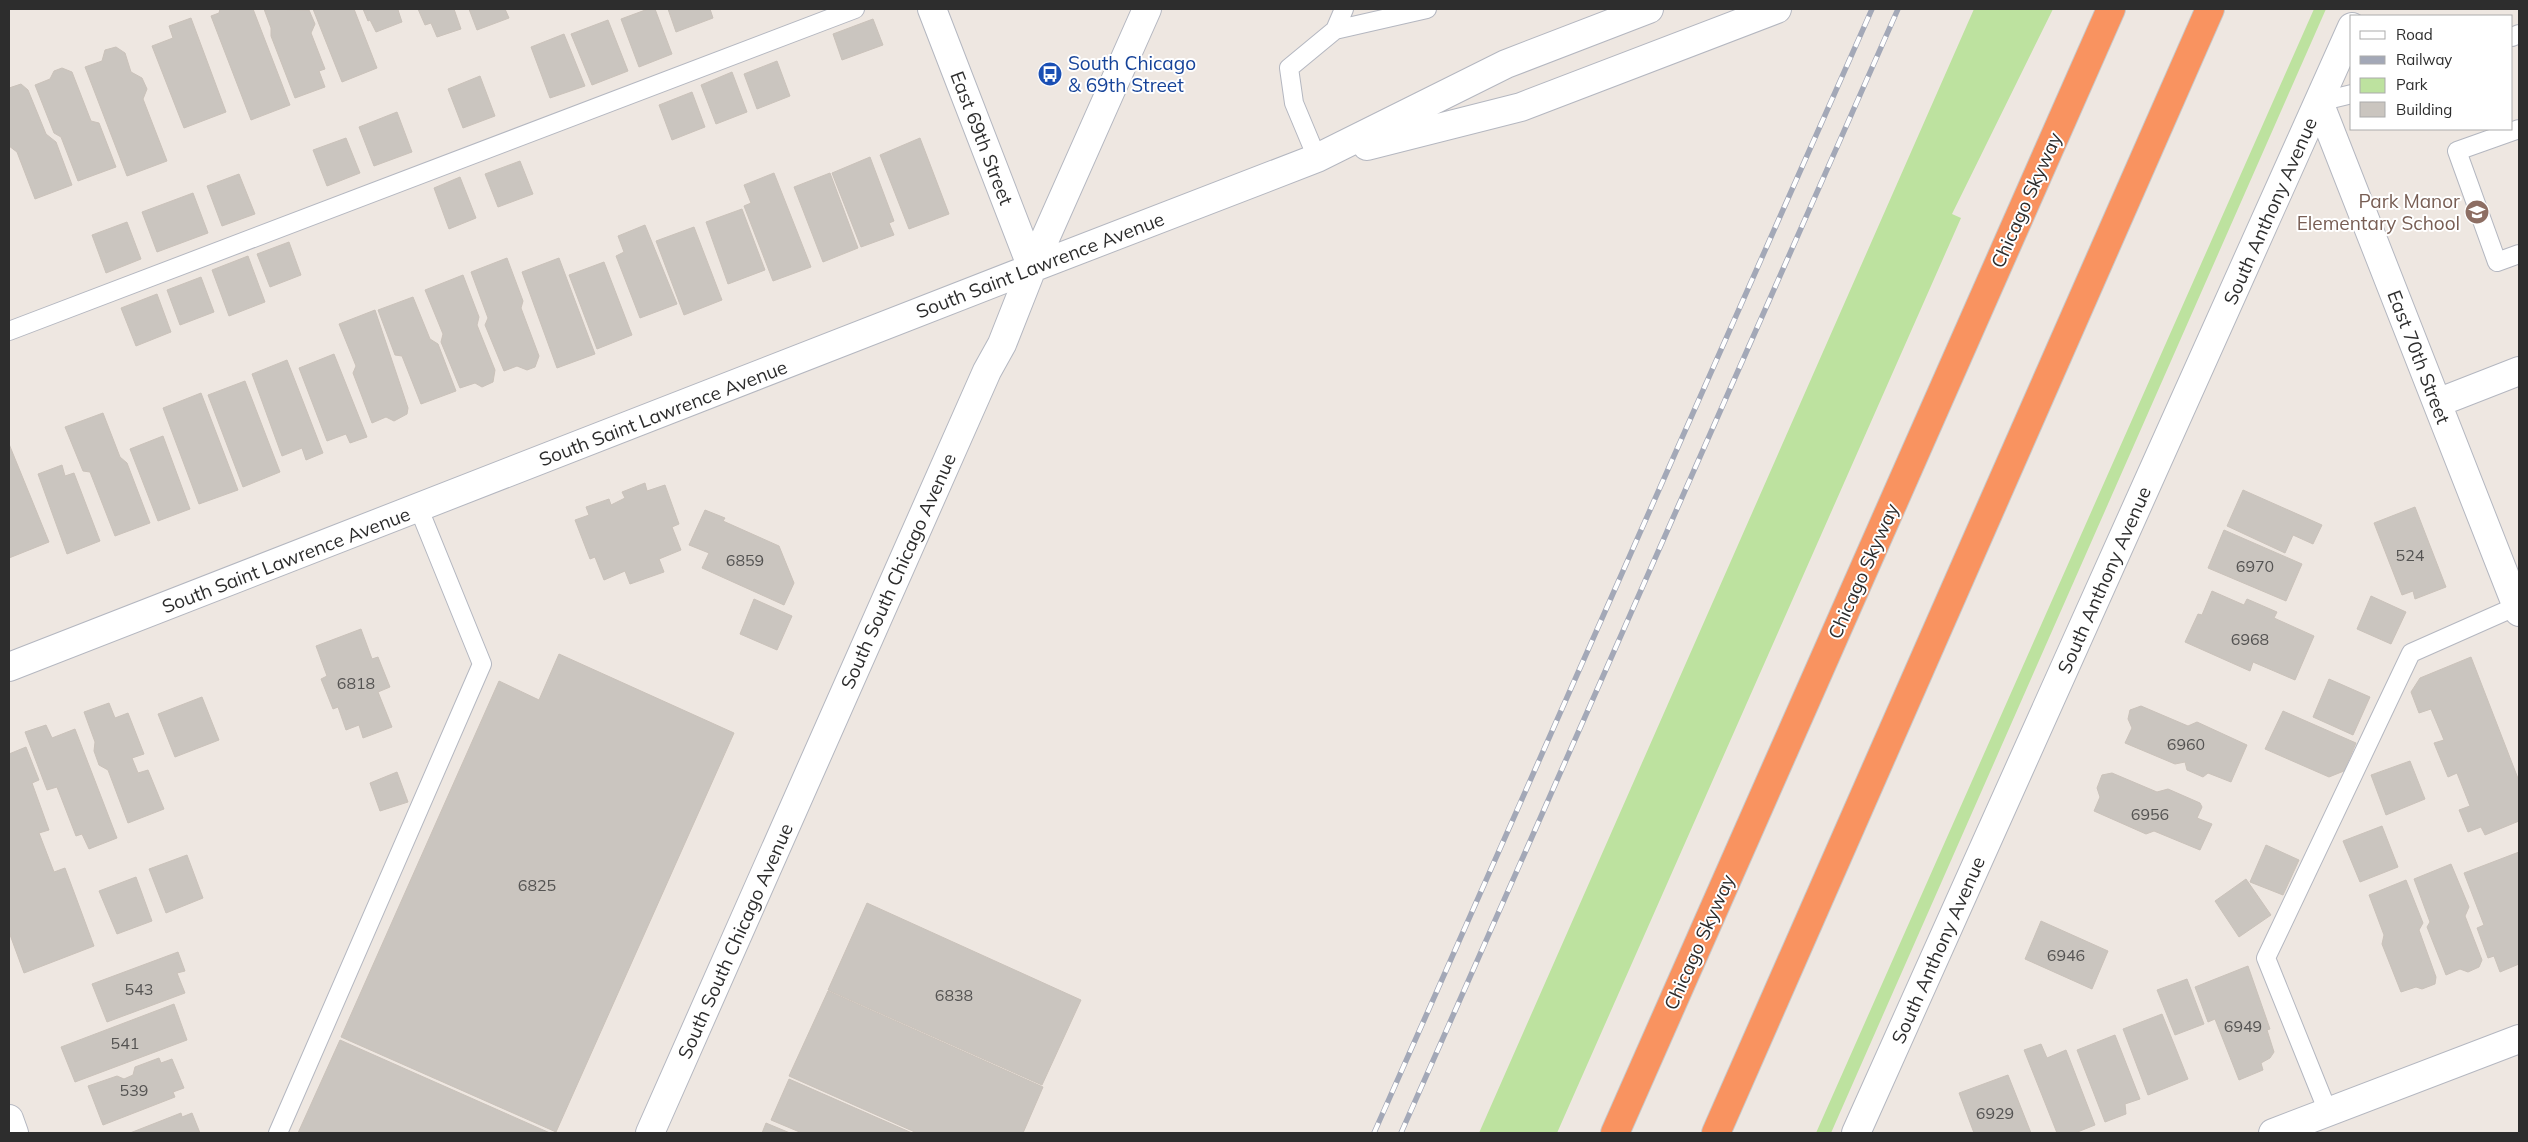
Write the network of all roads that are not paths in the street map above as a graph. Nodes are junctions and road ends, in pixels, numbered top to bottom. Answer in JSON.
{"nodes":[{"id":1,"x":855,"y":9,"type":"edge"},
{"id":2,"x":932,"y":9,"type":"edge"},
{"id":3,"x":1147,"y":9,"type":"edge"},
{"id":4,"x":1344,"y":9,"type":"edge"},
{"id":5,"x":1428,"y":9,"type":"edge"},
{"id":6,"x":1650,"y":9,"type":"edge"},
{"id":7,"x":1777,"y":9,"type":"edge"},
{"id":8,"x":2111,"y":9,"type":"edge"},
{"id":9,"x":2210,"y":9,"type":"edge"},
{"id":10,"x":1335,"y":30,"type":"junction"},
{"id":11,"x":2350,"y":32,"type":"edge"},
{"id":12,"x":2350,"y":94,"type":"edge"},
{"id":13,"x":2319,"y":102,"type":"junction"},
{"id":14,"x":2519,"y":129,"type":"edge"},
{"id":15,"x":1318,"y":158,"type":"junction"},
{"id":16,"x":2519,"y":254,"type":"edge"},
{"id":17,"x":1032,"y":268,"type":"junction"},
{"id":18,"x":9,"y":331,"type":"edge"},
{"id":19,"x":2519,"y":371,"type":"edge"},
{"id":20,"x":2437,"y":403,"type":"junction"},
{"id":21,"x":419,"y":508,"type":"junction"},
{"id":22,"x":2518,"y":609,"type":"edge"},
{"id":23,"x":9,"y":667,"type":"edge"},
{"id":24,"x":2519,"y":1039,"type":"edge"},
{"id":25,"x":2328,"y":1112,"type":"junction"},
{"id":26,"x":9,"y":1119,"type":"edge"},
{"id":27,"x":14,"y":1133,"type":"edge"},
{"id":28,"x":278,"y":1133,"type":"edge"},
{"id":29,"x":650,"y":1133,"type":"edge"},
{"id":30,"x":1615,"y":1133,"type":"edge"},
{"id":31,"x":1716,"y":1133,"type":"edge"},
{"id":32,"x":1856,"y":1133,"type":"edge"},
{"id":33,"x":2273,"y":1133,"type":"edge"}],
"edges":[{"from":1,"to":18,"type":"lane"},
{"from":2,"to":17,"type":"street","name":"East 69th Street"},
{"from":3,"to":17,"type":"street","name":"South South Chicago Avenue"},
{"from":4,"to":10,"type":"lane"},
{"from":5,"to":10,"type":"lane"},
{"from":6,"to":15,"type":"street","name":"South Saint Lawrence Avenue"},
{"from":7,"to":15,"type":"street","name":"South Saint Lawrence Avenue"},
{"from":8,"to":30,"type":"highway","name":"Chicago Skyway"},
{"from":9,"to":31,"type":"highway"},
{"from":10,"to":15,"type":"lane"},
{"from":11,"to":13,"type":"street","name":"South Anthony Avenue"},
{"from":12,"to":13,"type":"lane"},
{"from":13,"to":20,"type":"street","name":"East 70th Street"},
{"from":13,"to":32,"type":"street","name":"South Anthony Avenue"},
{"from":14,"to":16,"type":"lane"},
{"from":15,"to":17,"type":"street","name":"South Saint Lawrence Avenue"},
{"from":17,"to":21,"type":"street","name":"South Saint Lawrence Avenue"},
{"from":17,"to":29,"type":"street","name":"South South Chicago Avenue"},
{"from":19,"to":20,"type":"street"},
{"from":20,"to":22,"type":"street","name":"East 70th Street"},
{"from":21,"to":23,"type":"street","name":"South Saint Lawrence Avenue"},
{"from":21,"to":28,"type":"lane"},
{"from":22,"to":25,"type":"lane"},
{"from":24,"to":25,"type":"street"},
{"from":25,"to":33,"type":"street"},
{"from":26,"to":27,"type":"street"}]}
